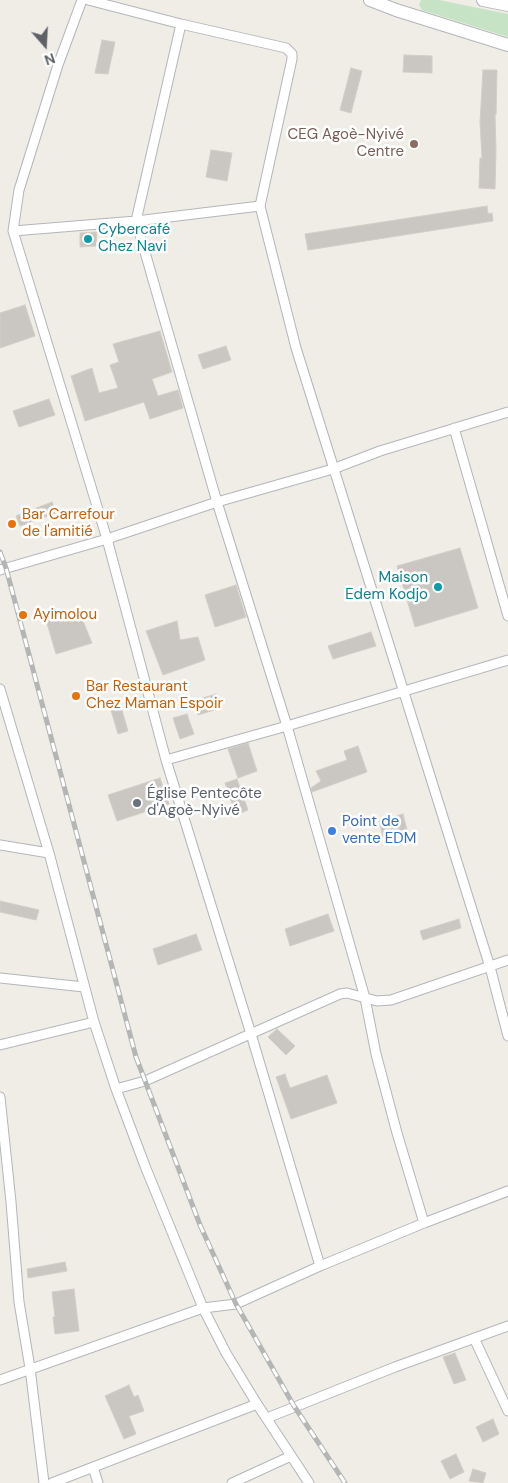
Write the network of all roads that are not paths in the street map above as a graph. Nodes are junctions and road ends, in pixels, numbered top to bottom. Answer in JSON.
{"nodes":[{"id":1,"x":82,"y":0,"type":"edge"},
{"id":2,"x":88,"y":0,"type":"edge"},
{"id":3,"x":370,"y":0,"type":"edge"},
{"id":4,"x":483,"y":0,"type":"edge"},
{"id":5,"x":398,"y":5,"type":"edge"},
{"id":6,"x":508,"y":5,"type":"edge"},
{"id":7,"x":180,"y":24,"type":"junction"},
{"id":8,"x":508,"y":45,"type":"edge"},
{"id":9,"x":260,"y":206,"type":"junction"},
{"id":10,"x":136,"y":221,"type":"junction"},
{"id":11,"x":13,"y":231,"type":"junction"},
{"id":12,"x":508,"y":412,"type":"edge"},
{"id":13,"x":454,"y":428,"type":"junction"},
{"id":14,"x":333,"y":469,"type":"junction"},
{"id":15,"x":217,"y":502,"type":"junction"},
{"id":16,"x":107,"y":539,"type":"junction"},
{"id":17,"x":0,"y":570,"type":"edge"},
{"id":18,"x":508,"y":616,"type":"edge"},
{"id":19,"x":508,"y":660,"type":"edge"},
{"id":20,"x":0,"y":689,"type":"edge"},
{"id":21,"x":402,"y":691,"type":"junction"},
{"id":22,"x":287,"y":726,"type":"junction"},
{"id":23,"x":166,"y":760,"type":"junction"},
{"id":24,"x":0,"y":845,"type":"edge"},
{"id":25,"x":49,"y":853,"type":"junction"},
{"id":26,"x":508,"y":960,"type":"edge"},
{"id":27,"x":490,"y":967,"type":"junction"},
{"id":28,"x":0,"y":978,"type":"edge"},
{"id":29,"x":84,"y":987,"type":"junction"},
{"id":30,"x":365,"y":998,"type":"junction"},
{"id":31,"x":94,"y":1022,"type":"junction"},
{"id":32,"x":251,"y":1034,"type":"junction"},
{"id":33,"x":508,"y":1036,"type":"edge"},
{"id":34,"x":0,"y":1045,"type":"edge"},
{"id":35,"x":116,"y":1089,"type":"junction"},
{"id":36,"x":0,"y":1097,"type":"edge"},
{"id":37,"x":508,"y":1191,"type":"edge"},
{"id":38,"x":424,"y":1223,"type":"junction"},
{"id":39,"x":320,"y":1266,"type":"junction"},
{"id":40,"x":203,"y":1308,"type":"junction"},
{"id":41,"x":508,"y":1326,"type":"edge"},
{"id":42,"x":474,"y":1338,"type":"junction"},
{"id":43,"x":30,"y":1368,"type":"junction"},
{"id":44,"x":0,"y":1380,"type":"edge"},
{"id":45,"x":257,"y":1404,"type":"junction"},
{"id":46,"x":508,"y":1411,"type":"edge"},
{"id":47,"x":266,"y":1418,"type":"junction"},
{"id":48,"x":291,"y":1456,"type":"junction"},
{"id":49,"x":93,"y":1467,"type":"junction"},
{"id":50,"x":44,"y":1483,"type":"edge"},
{"id":51,"x":52,"y":1483,"type":"edge"},
{"id":52,"x":98,"y":1483,"type":"edge"},
{"id":53,"x":232,"y":1483,"type":"edge"},
{"id":54,"x":309,"y":1483,"type":"edge"}],
"edges":[{"from":1,"to":11,"type":"street"},
{"from":2,"to":7,"type":"street"},
{"from":3,"to":5,"type":"street"},
{"from":4,"to":6,"type":"street"},
{"from":5,"to":8,"type":"street"},
{"from":7,"to":9,"type":"street"},
{"from":7,"to":10,"type":"street"},
{"from":9,"to":10,"type":"street"},
{"from":9,"to":14,"type":"street"},
{"from":10,"to":11,"type":"street"},
{"from":10,"to":15,"type":"street"},
{"from":11,"to":16,"type":"street"},
{"from":12,"to":13,"type":"street"},
{"from":13,"to":14,"type":"street"},
{"from":13,"to":18,"type":"street"},
{"from":14,"to":15,"type":"street"},
{"from":14,"to":21,"type":"street"},
{"from":15,"to":16,"type":"street"},
{"from":15,"to":22,"type":"street"},
{"from":16,"to":17,"type":"street"},
{"from":16,"to":23,"type":"street"},
{"from":19,"to":21,"type":"street"},
{"from":20,"to":25,"type":"street"},
{"from":21,"to":22,"type":"street"},
{"from":21,"to":27,"type":"street"},
{"from":22,"to":23,"type":"street"},
{"from":22,"to":30,"type":"street"},
{"from":23,"to":32,"type":"street"},
{"from":24,"to":25,"type":"street"},
{"from":25,"to":29,"type":"street"},
{"from":26,"to":27,"type":"street"},
{"from":27,"to":30,"type":"street"},
{"from":27,"to":33,"type":"street"},
{"from":28,"to":29,"type":"street"},
{"from":29,"to":31,"type":"street"},
{"from":30,"to":32,"type":"street"},
{"from":30,"to":38,"type":"street"},
{"from":31,"to":34,"type":"street"},
{"from":31,"to":35,"type":"street"},
{"from":32,"to":35,"type":"street"},
{"from":32,"to":39,"type":"street"},
{"from":35,"to":40,"type":"street"},
{"from":36,"to":43,"type":"street"},
{"from":37,"to":38,"type":"street"},
{"from":38,"to":39,"type":"street"},
{"from":39,"to":40,"type":"street"},
{"from":40,"to":43,"type":"street"},
{"from":40,"to":45,"type":"street"},
{"from":41,"to":42,"type":"street"},
{"from":42,"to":46,"type":"street"},
{"from":42,"to":47,"type":"street"},
{"from":43,"to":44,"type":"street"},
{"from":43,"to":50,"type":"street"},
{"from":45,"to":47,"type":"street"},
{"from":45,"to":49,"type":"street"},
{"from":47,"to":48,"type":"street"},
{"from":48,"to":53,"type":"street"},
{"from":48,"to":54,"type":"street"},
{"from":49,"to":51,"type":"street"},
{"from":49,"to":52,"type":"street"}]}
